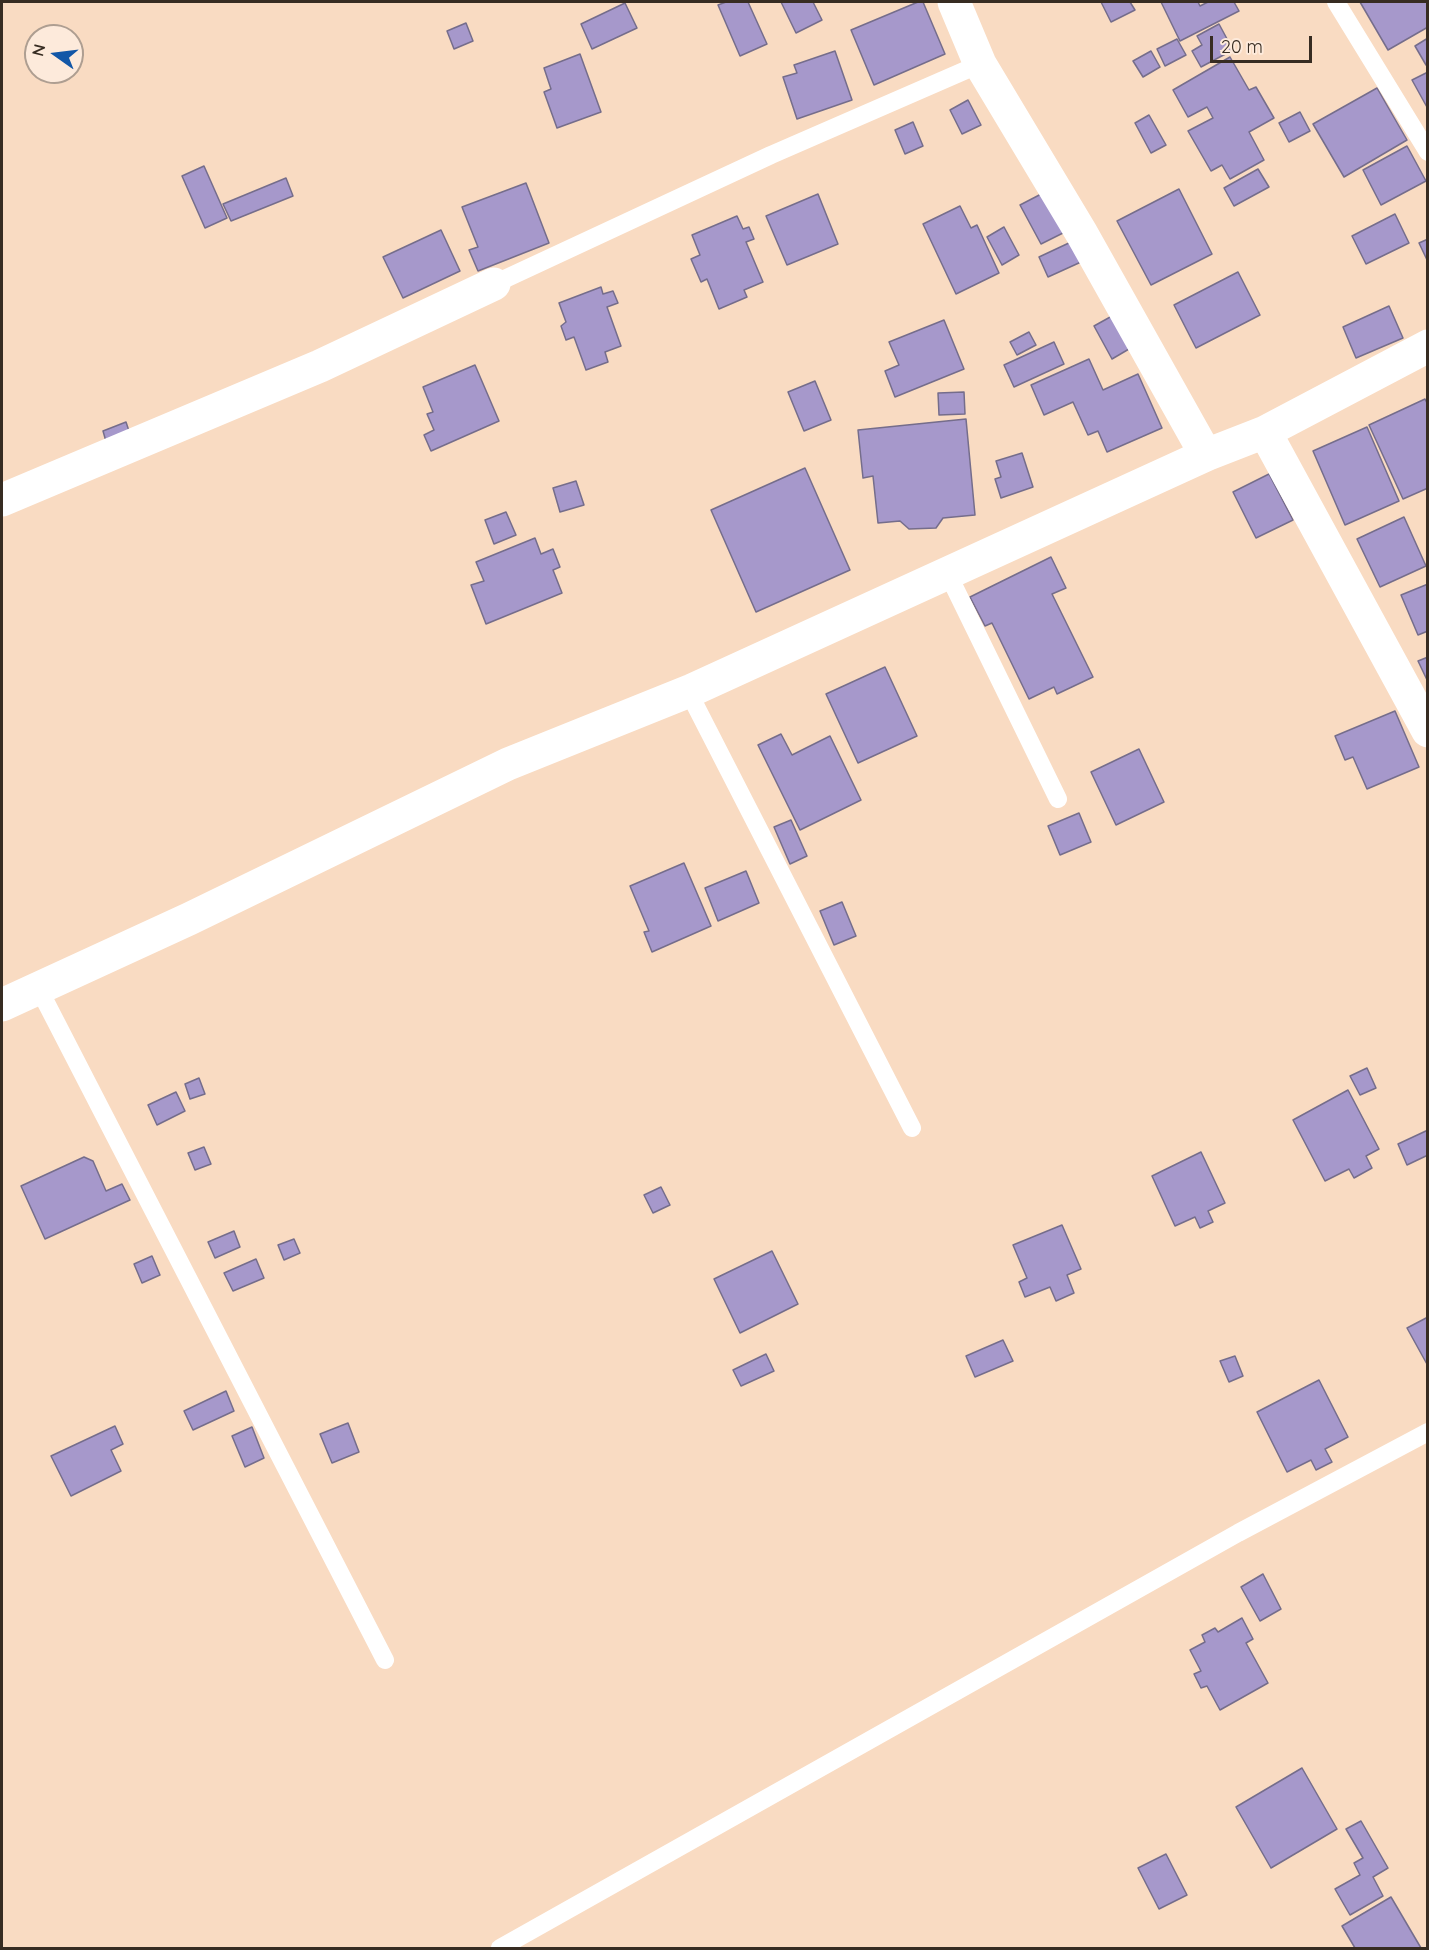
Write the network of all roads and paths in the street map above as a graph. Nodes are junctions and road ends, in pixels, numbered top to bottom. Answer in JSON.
{"nodes":[{"id":1,"x":954,"y":2,"type":"edge"},
{"id":2,"x":1336,"y":2,"type":"edge"},
{"id":3,"x":980,"y":64,"type":"junction"},
{"id":4,"x":1428,"y":152,"type":"edge"},
{"id":5,"x":494,"y":284,"type":"joint"},
{"id":6,"x":1428,"y":346,"type":"edge"},
{"id":7,"x":1265,"y":432,"type":"junction"},
{"id":8,"x":1206,"y":455,"type":"junction"},
{"id":9,"x":2,"y":500,"type":"edge"},
{"id":10,"x":947,"y":572,"type":"junction"},
{"id":11,"x":688,"y":691,"type":"junction"},
{"id":12,"x":1428,"y":731,"type":"edge"},
{"id":13,"x":1058,"y":799,"type":"dead end"},
{"id":14,"x":39,"y":989,"type":"junction"},
{"id":15,"x":2,"y":1005,"type":"edge"},
{"id":16,"x":912,"y":1128,"type":"dead end"},
{"id":17,"x":1428,"y":1432,"type":"edge"},
{"id":18,"x":385,"y":1660,"type":"dead end"},
{"id":19,"x":500,"y":1948,"type":"edge"}],
"edges":[{"from":1,"to":3,"type":"street"},
{"from":2,"to":4,"type":"lane"},
{"from":3,"to":5,"type":"lane"},
{"from":3,"to":8,"type":"street"},
{"from":5,"to":9,"type":"street"},
{"from":6,"to":7,"type":"street"},
{"from":7,"to":8,"type":"street"},
{"from":7,"to":12,"type":"street"},
{"from":8,"to":10,"type":"street"},
{"from":10,"to":11,"type":"street"},
{"from":10,"to":13,"type":"lane"},
{"from":11,"to":14,"type":"street"},
{"from":11,"to":16,"type":"lane"},
{"from":14,"to":15,"type":"street"},
{"from":14,"to":18,"type":"lane"},
{"from":17,"to":19,"type":"lane"}]}
